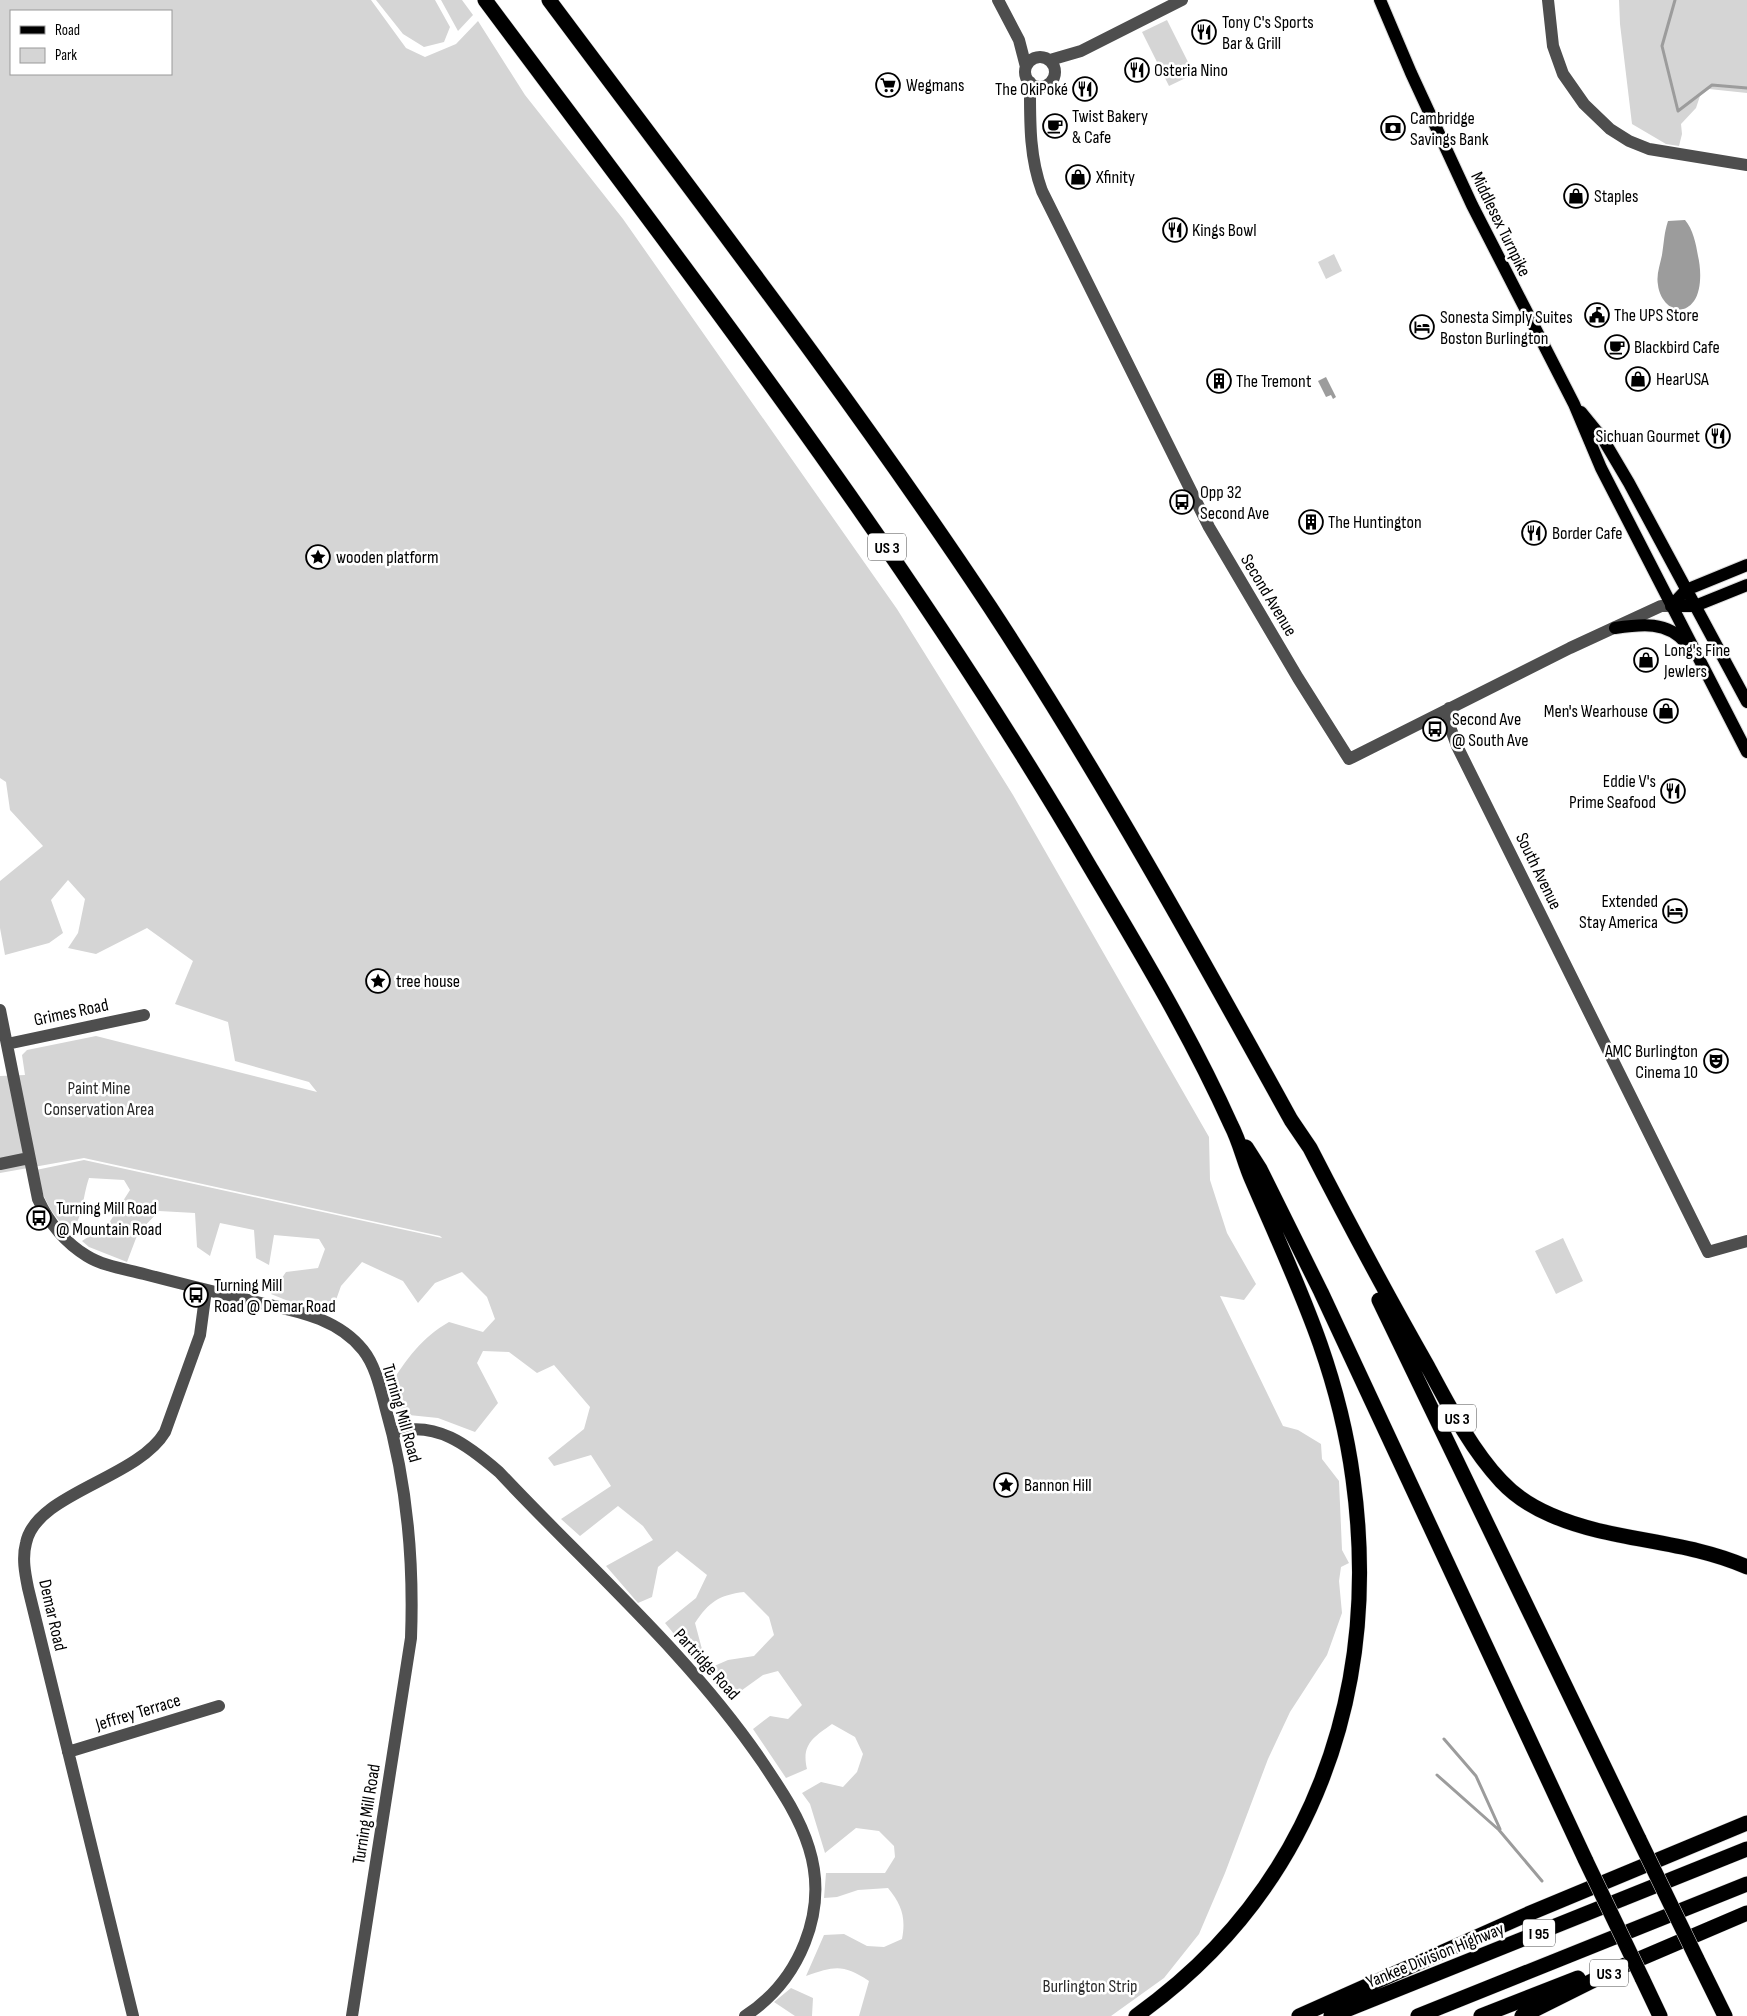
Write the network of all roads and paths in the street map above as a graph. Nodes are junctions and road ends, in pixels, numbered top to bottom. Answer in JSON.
{"nodes":[{"id":1,"x":485,"y":0,"type":"edge"},
{"id":2,"x":549,"y":0,"type":"edge"},
{"id":3,"x":998,"y":0,"type":"edge"},
{"id":4,"x":1182,"y":0,"type":"edge"},
{"id":5,"x":1380,"y":0,"type":"edge"},
{"id":6,"x":1548,"y":0,"type":"edge"},
{"id":7,"x":1019,"y":40,"type":"junction"},
{"id":8,"x":1048,"y":63,"type":"junction"},
{"id":9,"x":1026,"y":67,"type":"junction"},
{"id":10,"x":1030,"y":82,"type":"junction"},
{"id":11,"x":1047,"y":85,"type":"junction"},
{"id":12,"x":1030,"y":117,"type":"junction"},
{"id":13,"x":1747,"y":165,"type":"edge"},
{"id":14,"x":1574,"y":404,"type":"junction"},
{"id":15,"x":1747,"y":565,"type":"edge"},
{"id":16,"x":1747,"y":585,"type":"edge"},
{"id":17,"x":1686,"y":590,"type":"junction"},
{"id":18,"x":1671,"y":606,"type":"junction"},
{"id":19,"x":1695,"y":606,"type":"junction"},
{"id":20,"x":1615,"y":628,"type":"junction"},
{"id":21,"x":1694,"y":653,"type":"junction"},
{"id":22,"x":1747,"y":702,"type":"edge"},
{"id":23,"x":1449,"y":708,"type":"junction"},
{"id":24,"x":1747,"y":752,"type":"edge"},
{"id":25,"x":0,"y":1010,"type":"edge"},
{"id":26,"x":144,"y":1015,"type":"dead end"},
{"id":27,"x":7,"y":1044,"type":"junction"},
{"id":28,"x":1291,"y":1120,"type":"junction"},
{"id":29,"x":1234,"y":1130,"type":"junction"},
{"id":30,"x":29,"y":1158,"type":"junction"},
{"id":31,"x":0,"y":1164,"type":"edge"},
{"id":32,"x":1747,"y":1241,"type":"edge"},
{"id":33,"x":206,"y":1290,"type":"junction"},
{"id":34,"x":393,"y":1433,"type":"junction"},
{"id":35,"x":1747,"y":1567,"type":"edge"},
{"id":36,"x":219,"y":1706,"type":"dead end"},
{"id":37,"x":68,"y":1752,"type":"junction"},
{"id":38,"x":1747,"y":1823,"type":"edge"},
{"id":39,"x":1747,"y":1849,"type":"edge"},
{"id":40,"x":1747,"y":1884,"type":"edge"},
{"id":41,"x":1747,"y":1913,"type":"edge"},
{"id":42,"x":1698,"y":1932,"type":"junction"},
{"id":43,"x":133,"y":2016,"type":"edge"},
{"id":44,"x":352,"y":2016,"type":"edge"},
{"id":45,"x":745,"y":2016,"type":"edge"},
{"id":46,"x":1136,"y":2016,"type":"edge"},
{"id":47,"x":1299,"y":2016,"type":"edge"},
{"id":48,"x":1331,"y":2016,"type":"edge"},
{"id":49,"x":1418,"y":2016,"type":"edge"},
{"id":50,"x":1482,"y":2016,"type":"edge"},
{"id":51,"x":1522,"y":2016,"type":"edge"},
{"id":52,"x":1660,"y":2016,"type":"edge"},
{"id":53,"x":1725,"y":2016,"type":"edge"}],
"edges":[{"from":1,"to":29,"type":"highway","number":"US 3"},
{"from":2,"to":28,"type":"highway","number":"US 3"},
{"from":3,"to":7,"type":"street"},
{"from":4,"to":8,"type":"street"},
{"from":5,"to":14,"type":"main road","name":"Middlesex Turnpike"},
{"from":6,"to":13,"type":"street"},
{"from":7,"to":8,"type":"street"},
{"from":7,"to":9,"type":"street"},
{"from":8,"to":9,"type":"street"},
{"from":8,"to":11,"type":"street"},
{"from":9,"to":10,"type":"street"},
{"from":10,"to":11,"type":"street"},
{"from":10,"to":12,"type":"street","name":"Second Avenue"},
{"from":11,"to":12,"type":"street"},
{"from":12,"to":23,"type":"street","name":"Second Avenue"},
{"from":14,"to":17,"type":"main road","name":"Middlesex Turnpike"},
{"from":14,"to":18,"type":"main road","name":"Middlesex Turnpike"},
{"from":15,"to":17,"type":"main road"},
{"from":16,"to":19,"type":"main road"},
{"from":17,"to":18,"type":"main road"},
{"from":17,"to":19,"type":"main road","name":"Middlesex Turnpike"},
{"from":18,"to":19,"type":"main road"},
{"from":18,"to":20,"type":"street","name":"Second Avenue"},
{"from":18,"to":21,"type":"main road","name":"Middlesex Turnpike"},
{"from":19,"to":22,"type":"main road","name":"Middlesex Turnpike"},
{"from":20,"to":21,"type":"main road"},
{"from":20,"to":23,"type":"street","name":"Second Avenue"},
{"from":21,"to":24,"type":"main road","name":"Middlesex Turnpike"},
{"from":23,"to":32,"type":"street","name":"South Avenue"},
{"from":25,"to":27,"type":"street","name":"Turning Mill Road"},
{"from":26,"to":27,"type":"street","name":"Grimes Road"},
{"from":27,"to":30,"type":"street","name":"Turning Mill Road"},
{"from":28,"to":35,"type":"highway","number":"US 3"},
{"from":28,"to":53,"type":"highway","bridge":true},
{"from":29,"to":46,"type":"highway"},
{"from":29,"to":52,"type":"highway","number":"US 3","bridge":true},
{"from":30,"to":31,"type":"street"},
{"from":30,"to":33,"type":"street","name":"Turning Mill Road"},
{"from":33,"to":34,"type":"street","name":"Turning Mill Road"},
{"from":33,"to":37,"type":"street","name":"Demar Road"},
{"from":34,"to":44,"type":"street","name":"Turning Mill Road"},
{"from":34,"to":45,"type":"street","name":"Partridge Road"},
{"from":36,"to":37,"type":"street","name":"Jeffrey Terrace"},
{"from":37,"to":43,"type":"street","name":"Demar Road"},
{"from":38,"to":47,"type":"highway"},
{"from":39,"to":48,"type":"highway","name":"Yankee Division Highway","number":"I 95"},
{"from":40,"to":49,"type":"highway","number":"I 95"},
{"from":41,"to":42,"type":"highway","number":"US 3"},
{"from":42,"to":50,"type":"highway"},
{"from":42,"to":51,"type":"highway","number":"US 3"}]}
